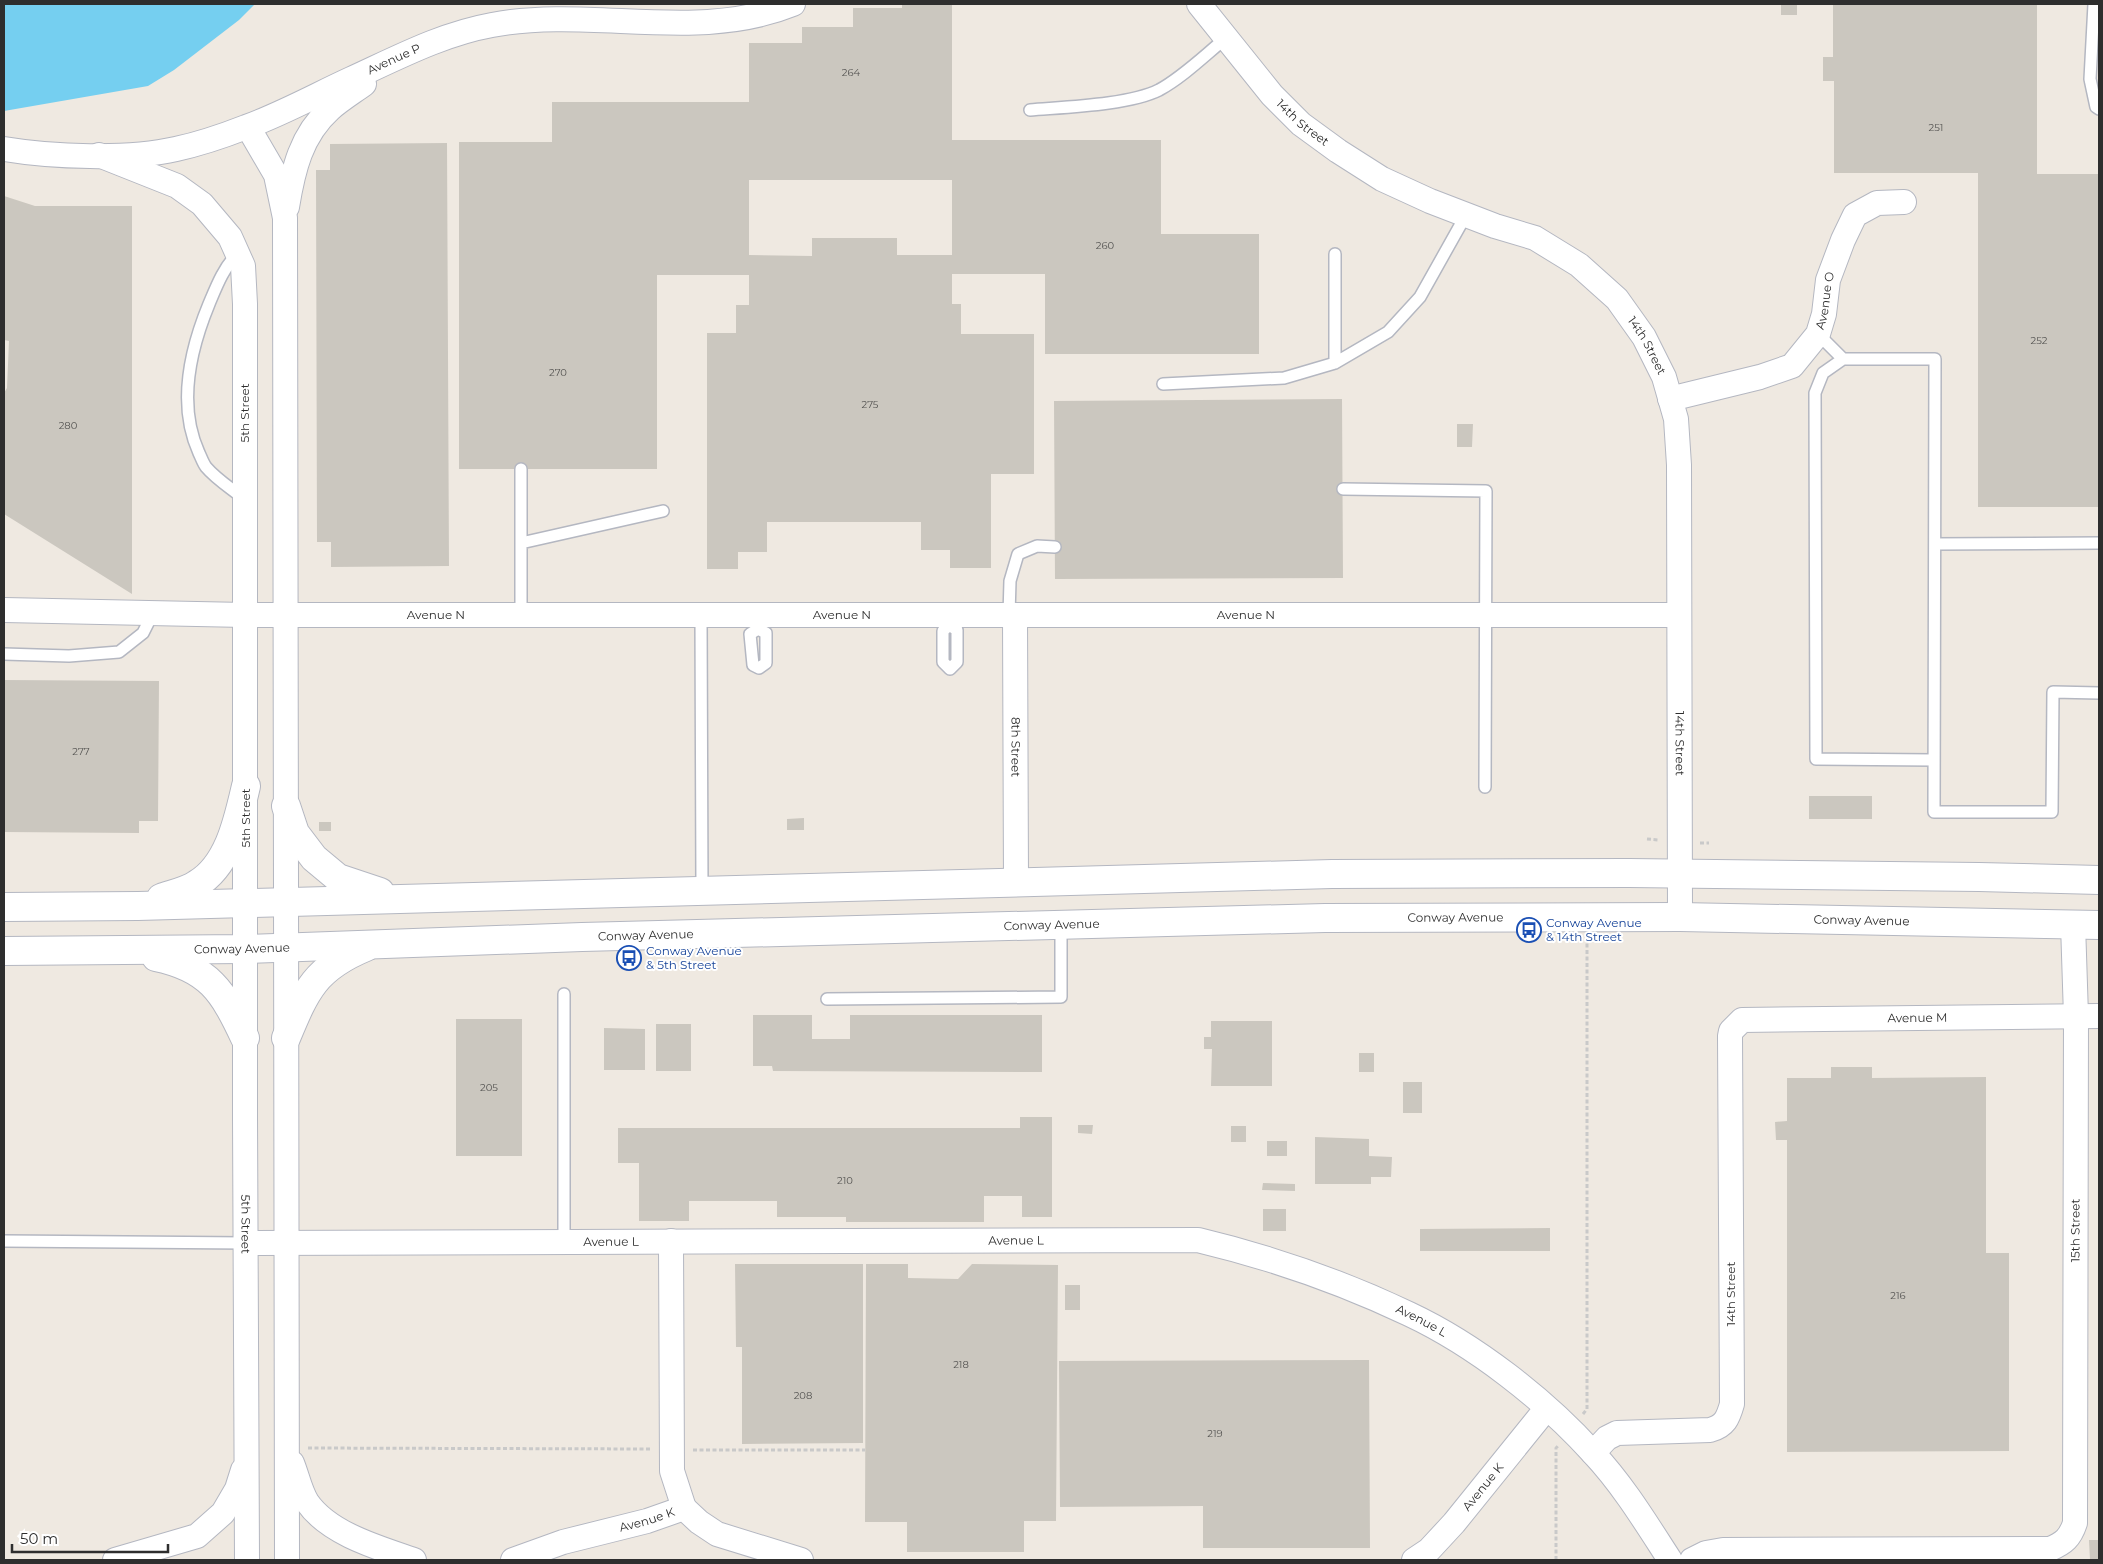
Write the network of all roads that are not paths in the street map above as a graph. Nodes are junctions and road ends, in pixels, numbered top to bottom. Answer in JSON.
{"nodes":[{"id":1,"x":793,"y":4,"type":"edge"},
{"id":2,"x":1199,"y":4,"type":"edge"},
{"id":3,"x":2094,"y":4,"type":"edge"},
{"id":4,"x":1226,"y":38,"type":"junction"},
{"id":5,"x":404,"y":54,"type":"junction"},
{"id":6,"x":1030,"y":110,"type":"dead end"},
{"id":7,"x":2099,"y":110,"type":"edge"},
{"id":8,"x":248,"y":127,"type":"junction"},
{"id":9,"x":4,"y":149,"type":"edge"},
{"id":10,"x":99,"y":155,"type":"junction"},
{"id":11,"x":1904,"y":202,"type":"dead end"},
{"id":12,"x":1466,"y":215,"type":"junction"},
{"id":13,"x":285,"y":218,"type":"junction"},
{"id":14,"x":237,"y":254,"type":"junction"},
{"id":15,"x":1335,"y":254,"type":"dead end"},
{"id":16,"x":1818,"y":334,"type":"junction"},
{"id":17,"x":1843,"y":359,"type":"junction"},
{"id":18,"x":1335,"y":363,"type":"junction"},
{"id":19,"x":1163,"y":384,"type":"dead end"},
{"id":20,"x":1670,"y":399,"type":"junction"},
{"id":21,"x":520,"y":469,"type":"dead end"},
{"id":22,"x":1343,"y":489,"type":"dead end"},
{"id":23,"x":245,"y":500,"type":"junction"},
{"id":24,"x":663,"y":511,"type":"dead end"},
{"id":25,"x":520,"y":543,"type":"junction"},
{"id":26,"x":2099,"y":543,"type":"edge"},
{"id":27,"x":1935,"y":544,"type":"junction"},
{"id":28,"x":1055,"y":547,"type":"dead end"},
{"id":29,"x":4,"y":610,"type":"edge"},
{"id":30,"x":153,"y":613,"type":"junction"},
{"id":31,"x":520,"y":614,"type":"junction"},
{"id":32,"x":701,"y":614,"type":"junction"},
{"id":33,"x":1012,"y":614,"type":"junction"},
{"id":34,"x":1486,"y":614,"type":"junction"},
{"id":35,"x":1679,"y":614,"type":"junction"},
{"id":36,"x":245,"y":615,"type":"junction"},
{"id":37,"x":286,"y":615,"type":"junction"},
{"id":38,"x":4,"y":654,"type":"edge"},
{"id":39,"x":2099,"y":693,"type":"edge"},
{"id":40,"x":1933,"y":760,"type":"junction"},
{"id":41,"x":246,"y":786,"type":"junction"},
{"id":42,"x":1484,"y":787,"type":"dead end"},
{"id":43,"x":286,"y":806,"type":"junction"},
{"id":44,"x":1680,"y":874,"type":"junction"},
{"id":45,"x":2099,"y":880,"type":"edge"},
{"id":46,"x":1016,"y":881,"type":"junction"},
{"id":47,"x":702,"y":890,"type":"junction"},
{"id":48,"x":401,"y":898,"type":"junction"},
{"id":49,"x":286,"y":902,"type":"junction"},
{"id":50,"x":246,"y":903,"type":"junction"},
{"id":51,"x":138,"y":906,"type":"junction"},
{"id":52,"x":4,"y":907,"type":"edge"},
{"id":53,"x":1680,"y":917,"type":"junction"},
{"id":54,"x":1061,"y":924,"type":"junction"},
{"id":55,"x":2086,"y":924,"type":"edge"},
{"id":56,"x":374,"y":944,"type":"junction"},
{"id":57,"x":286,"y":947,"type":"junction"},
{"id":58,"x":246,"y":949,"type":"junction"},
{"id":59,"x":123,"y":950,"type":"junction"},
{"id":60,"x":4,"y":951,"type":"edge"},
{"id":61,"x":564,"y":994,"type":"dead end"},
{"id":62,"x":827,"y":999,"type":"dead end"},
{"id":63,"x":2088,"y":1016,"type":"edge"},
{"id":64,"x":1736,"y":1025,"type":"joint"},
{"id":65,"x":245,"y":1038,"type":"junction"},
{"id":66,"x":286,"y":1038,"type":"junction"},
{"id":67,"x":671,"y":1241,"type":"junction"},
{"id":68,"x":4,"y":1242,"type":"edge"},
{"id":69,"x":286,"y":1242,"type":"junction"},
{"id":70,"x":564,"y":1242,"type":"junction"},
{"id":71,"x":246,"y":1243,"type":"junction"},
{"id":72,"x":1546,"y":1409,"type":"junction"},
{"id":73,"x":296,"y":1448,"type":"junction"},
{"id":74,"x":1593,"y":1453,"type":"junction"},
{"id":75,"x":247,"y":1459,"type":"junction"},
{"id":76,"x":684,"y":1508,"type":"junction"},
{"id":77,"x":1972,"y":1555,"type":"edge"},
{"id":78,"x":115,"y":1560,"type":"edge"},
{"id":79,"x":248,"y":1560,"type":"edge"},
{"id":80,"x":287,"y":1560,"type":"edge"},
{"id":81,"x":414,"y":1560,"type":"edge"},
{"id":82,"x":513,"y":1560,"type":"edge"},
{"id":83,"x":801,"y":1560,"type":"edge"},
{"id":84,"x":1414,"y":1560,"type":"edge"},
{"id":85,"x":1670,"y":1560,"type":"edge"},
{"id":86,"x":1692,"y":1560,"type":"edge"}],
"edges":[{"from":1,"to":5,"type":"street","name":"Avenue P"},
{"from":2,"to":4,"type":"street","name":"14th Street"},
{"from":3,"to":7,"type":"lane"},
{"from":4,"to":6,"type":"lane"},
{"from":4,"to":12,"type":"street","name":"14th Street"},
{"from":5,"to":8,"type":"street","name":"Avenue P"},
{"from":5,"to":13,"type":"street"},
{"from":8,"to":10,"type":"street","name":"Avenue P"},
{"from":8,"to":13,"type":"street"},
{"from":9,"to":10,"type":"street","name":"Avenue P"},
{"from":10,"to":14,"type":"street","name":"5th Street"},
{"from":11,"to":16,"type":"street","name":"Avenue O"},
{"from":12,"to":18,"type":"lane"},
{"from":12,"to":20,"type":"street","name":"14th Street"},
{"from":13,"to":37,"type":"street"},
{"from":14,"to":23,"type":"street","name":"5th Street"},
{"from":14,"to":23,"type":"lane"},
{"from":15,"to":18,"type":"lane"},
{"from":16,"to":17,"type":"lane"},
{"from":16,"to":20,"type":"street","name":"Avenue O"},
{"from":17,"to":27,"type":"lane"},
{"from":17,"to":40,"type":"lane"},
{"from":18,"to":19,"type":"lane"},
{"from":20,"to":35,"type":"street","name":"14th Street"},
{"from":21,"to":25,"type":"lane"},
{"from":22,"to":34,"type":"lane"},
{"from":23,"to":36,"type":"street","name":"5th Street"},
{"from":24,"to":25,"type":"lane"},
{"from":25,"to":31,"type":"lane"},
{"from":26,"to":27,"type":"lane"},
{"from":27,"to":40,"type":"lane"},
{"from":28,"to":33,"type":"lane"},
{"from":29,"to":30,"type":"street","name":"Avenue N"},
{"from":30,"to":36,"type":"street","name":"Avenue N"},
{"from":30,"to":38,"type":"lane"},
{"from":31,"to":32,"type":"street","name":"Avenue N"},
{"from":31,"to":37,"type":"street","name":"Avenue N"},
{"from":32,"to":33,"type":"street","name":"Avenue N"},
{"from":32,"to":47,"type":"lane"},
{"from":33,"to":34,"type":"street","name":"Avenue N"},
{"from":33,"to":46,"type":"street","name":"8th Street"},
{"from":34,"to":35,"type":"street","name":"Avenue N"},
{"from":34,"to":42,"type":"lane"},
{"from":35,"to":44,"type":"street","name":"14th Street"},
{"from":36,"to":37,"type":"street","name":"Avenue N"},
{"from":36,"to":41,"type":"street","name":"5th Street"},
{"from":37,"to":43,"type":"street"},
{"from":39,"to":40,"type":"lane"},
{"from":41,"to":50,"type":"street","name":"5th Street"},
{"from":41,"to":51,"type":"street"},
{"from":43,"to":48,"type":"street"},
{"from":43,"to":49,"type":"street"},
{"from":44,"to":45,"type":"street"},
{"from":44,"to":46,"type":"street"},
{"from":44,"to":53,"type":"street","name":"14th Street"},
{"from":46,"to":47,"type":"street"},
{"from":47,"to":48,"type":"street"},
{"from":48,"to":49,"type":"street"},
{"from":49,"to":50,"type":"street"},
{"from":49,"to":57,"type":"street"},
{"from":50,"to":51,"type":"street"},
{"from":50,"to":58,"type":"street","name":"5th Street"},
{"from":51,"to":52,"type":"street"},
{"from":53,"to":54,"type":"street","name":"Conway Avenue"},
{"from":53,"to":55,"type":"street","name":"Conway Avenue"},
{"from":54,"to":56,"type":"street","name":"Conway Avenue"},
{"from":54,"to":62,"type":"lane"},
{"from":55,"to":63,"type":"street","name":"15th Street"},
{"from":56,"to":57,"type":"street","name":"Conway Avenue"},
{"from":56,"to":66,"type":"street"},
{"from":57,"to":58,"type":"street","name":"Conway Avenue"},
{"from":57,"to":66,"type":"street"},
{"from":58,"to":59,"type":"street","name":"Conway Avenue"},
{"from":58,"to":65,"type":"street","name":"5th Street"},
{"from":59,"to":60,"type":"street","name":"Conway Avenue"},
{"from":59,"to":65,"type":"street"},
{"from":61,"to":70,"type":"lane"},
{"from":63,"to":64,"type":"street","name":"Avenue M"},
{"from":63,"to":77,"type":"street","name":"15th Street"},
{"from":64,"to":74,"type":"street","name":"14th Street"},
{"from":65,"to":71,"type":"street","name":"5th Street"},
{"from":66,"to":69,"type":"street"},
{"from":67,"to":70,"type":"street","name":"Avenue L"},
{"from":67,"to":72,"type":"street","name":"Avenue L"},
{"from":67,"to":76,"type":"street"},
{"from":68,"to":71,"type":"lane"},
{"from":69,"to":70,"type":"street","name":"Avenue L"},
{"from":69,"to":71,"type":"street","name":"Avenue L"},
{"from":69,"to":73,"type":"street"},
{"from":71,"to":75,"type":"street","name":"5th Street"},
{"from":72,"to":74,"type":"street","name":"Avenue L"},
{"from":72,"to":84,"type":"street","name":"Avenue K"},
{"from":73,"to":80,"type":"street"},
{"from":73,"to":81,"type":"street"},
{"from":74,"to":85,"type":"street","name":"Avenue L"},
{"from":75,"to":78,"type":"street"},
{"from":75,"to":79,"type":"street","name":"5th Street"},
{"from":76,"to":82,"type":"street","name":"Avenue K"},
{"from":76,"to":83,"type":"street","name":"Avenue K"},
{"from":77,"to":86,"type":"street"}]}
